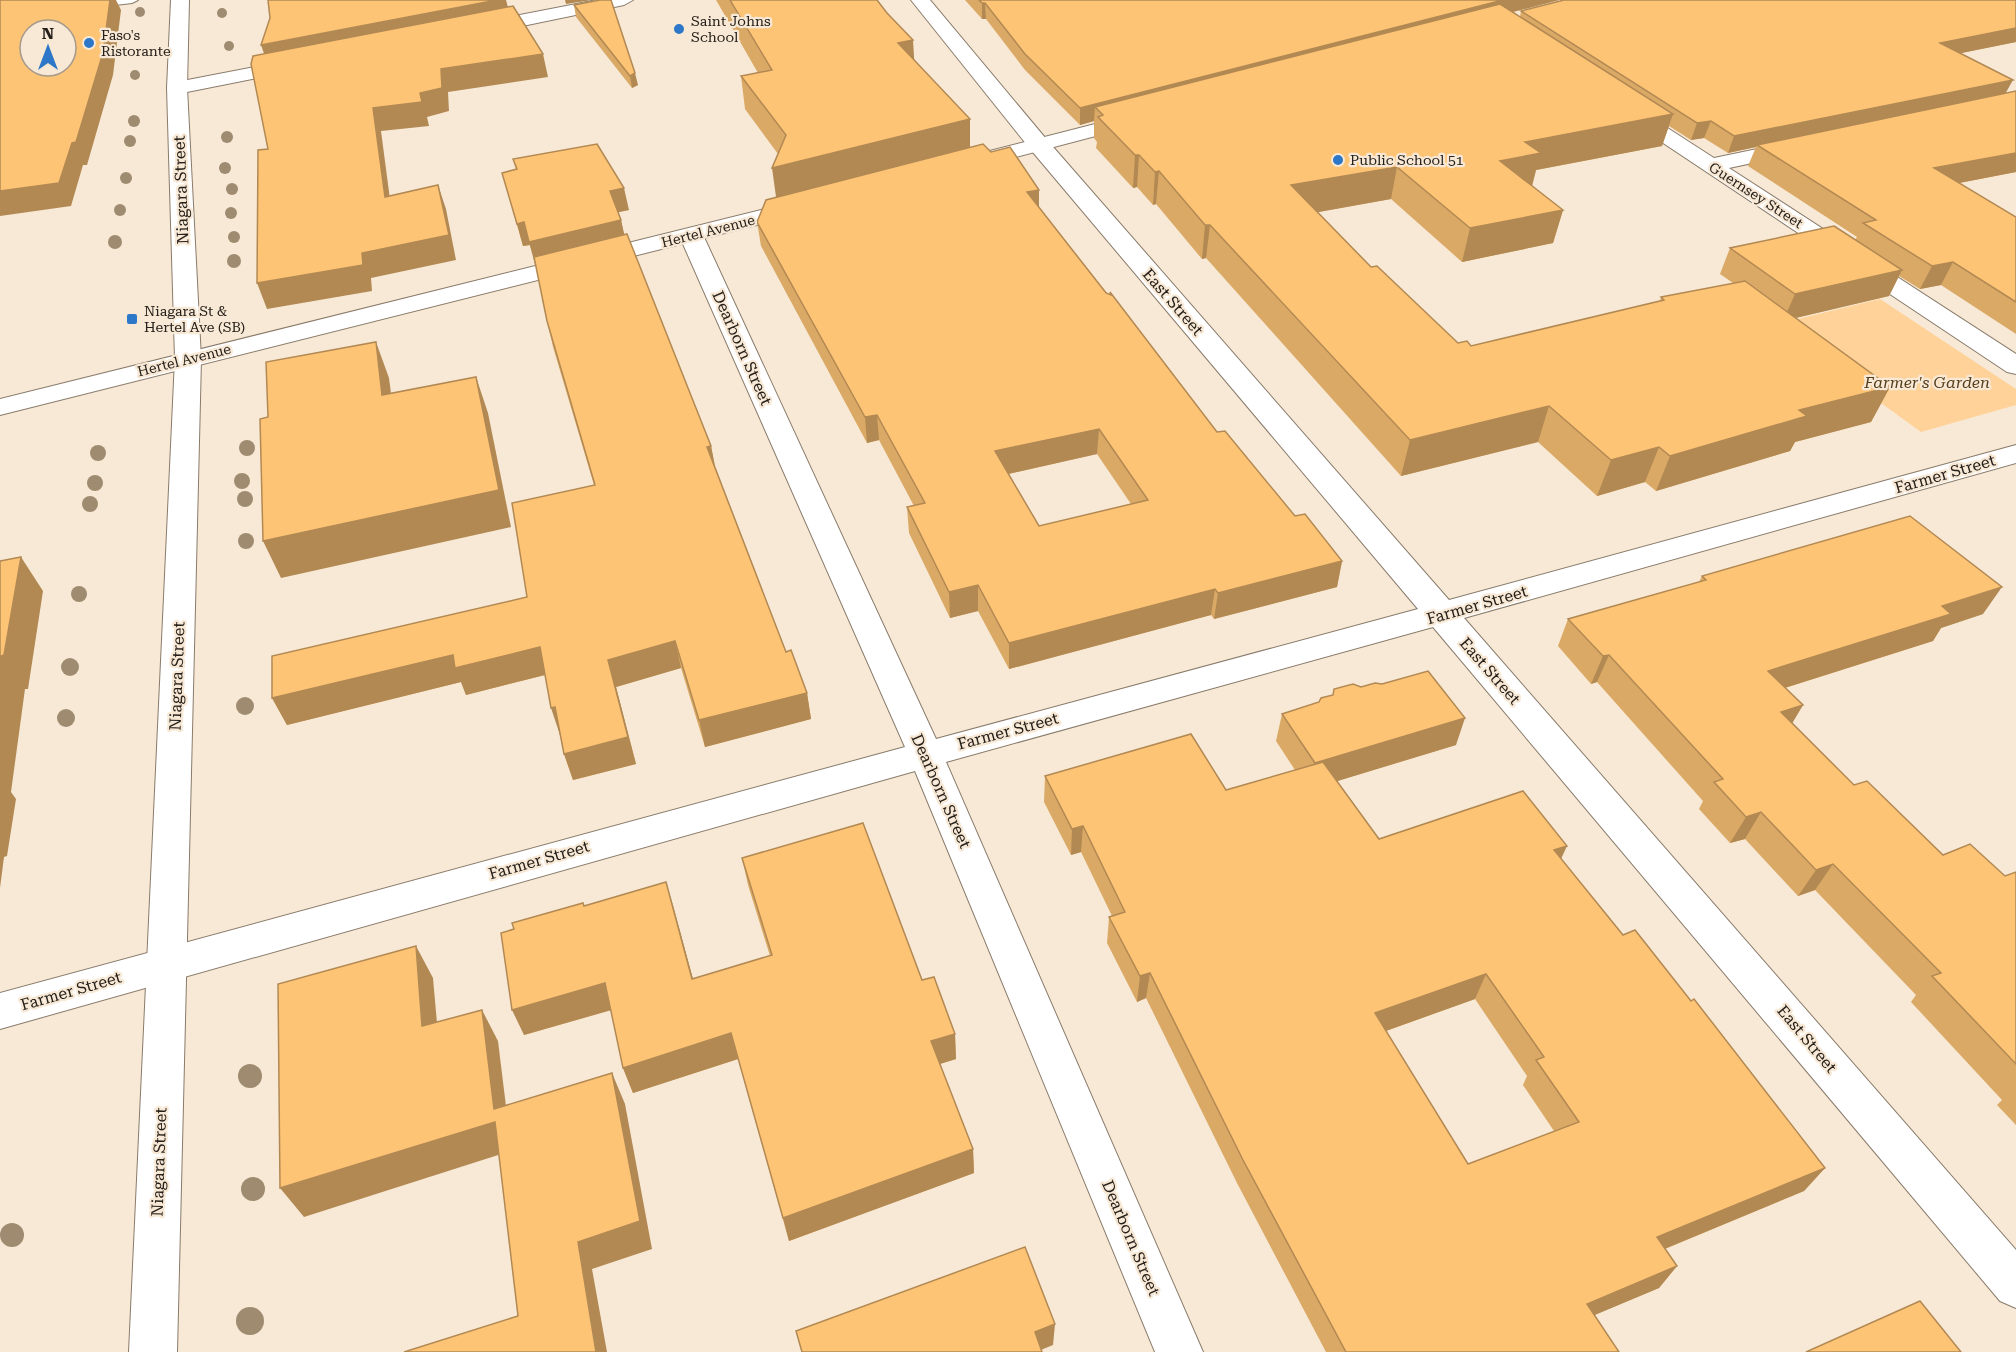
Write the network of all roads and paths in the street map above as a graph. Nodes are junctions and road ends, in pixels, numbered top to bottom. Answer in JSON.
{"nodes":[{"id":1,"x":132,"y":0,"type":"edge"},
{"id":2,"x":180,"y":0,"type":"edge"},
{"id":3,"x":624,"y":0,"type":"edge"},
{"id":4,"x":920,"y":0,"type":"edge"},
{"id":5,"x":83,"y":6,"type":"edge"},
{"id":6,"x":463,"y":32,"type":"edge"},
{"id":7,"x":314,"y":61,"type":"edge"},
{"id":8,"x":177,"y":88,"type":"junction"},
{"id":9,"x":1614,"y":102,"type":"edge"},
{"id":10,"x":1157,"y":114,"type":"edge"},
{"id":11,"x":1810,"y":144,"type":"edge"},
{"id":12,"x":1039,"y":145,"type":"junction"},
{"id":13,"x":1710,"y":165,"type":"junction"},
{"id":14,"x":951,"y":168,"type":"edge"},
{"id":15,"x":827,"y":200,"type":"edge"},
{"id":16,"x":691,"y":235,"type":"junction"},
{"id":17,"x":188,"y":359,"type":"junction"},
{"id":18,"x":2016,"y":366,"type":"edge"},
{"id":19,"x":0,"y":408,"type":"edge"},
{"id":20,"x":2016,"y":454,"type":"edge"},
{"id":21,"x":1442,"y":615,"type":"junction"},
{"id":22,"x":925,"y":753,"type":"junction"},
{"id":23,"x":166,"y":964,"type":"junction"},
{"id":24,"x":0,"y":1011,"type":"edge"},
{"id":25,"x":2016,"y":1285,"type":"edge"},
{"id":26,"x":153,"y":1352,"type":"edge"},
{"id":27,"x":1179,"y":1352,"type":"edge"}],
"edges":[{"from":1,"to":5,"type":"lane"},
{"from":2,"to":8,"type":"street","name":"Niagara Street"},
{"from":3,"to":6,"type":"street"},
{"from":4,"to":12,"type":"street","name":"East Street"},
{"from":7,"to":8,"type":"street"},
{"from":8,"to":17,"type":"street","name":"Niagara Street"},
{"from":9,"to":13,"type":"street","name":"Guernsey Street"},
{"from":10,"to":12,"type":"street"},
{"from":11,"to":13,"type":"street"},
{"from":12,"to":14,"type":"street"},
{"from":12,"to":21,"type":"street","name":"East Street"},
{"from":13,"to":18,"type":"street","name":"Guernsey Street"},
{"from":15,"to":16,"type":"street","name":"Hertel Avenue"},
{"from":16,"to":17,"type":"street","name":"Hertel Avenue"},
{"from":16,"to":22,"type":"street","name":"Dearborn Street"},
{"from":17,"to":19,"type":"street","name":"Hertel Avenue"},
{"from":17,"to":23,"type":"street","name":"Niagara Street"},
{"from":20,"to":21,"type":"street","name":"Farmer Street"},
{"from":21,"to":22,"type":"street","name":"Farmer Street"},
{"from":21,"to":25,"type":"street","name":"East Street"},
{"from":22,"to":23,"type":"street","name":"Farmer Street"},
{"from":22,"to":27,"type":"street","name":"Dearborn Street"},
{"from":23,"to":24,"type":"street","name":"Farmer Street"},
{"from":23,"to":26,"type":"street","name":"Niagara Street"}]}
